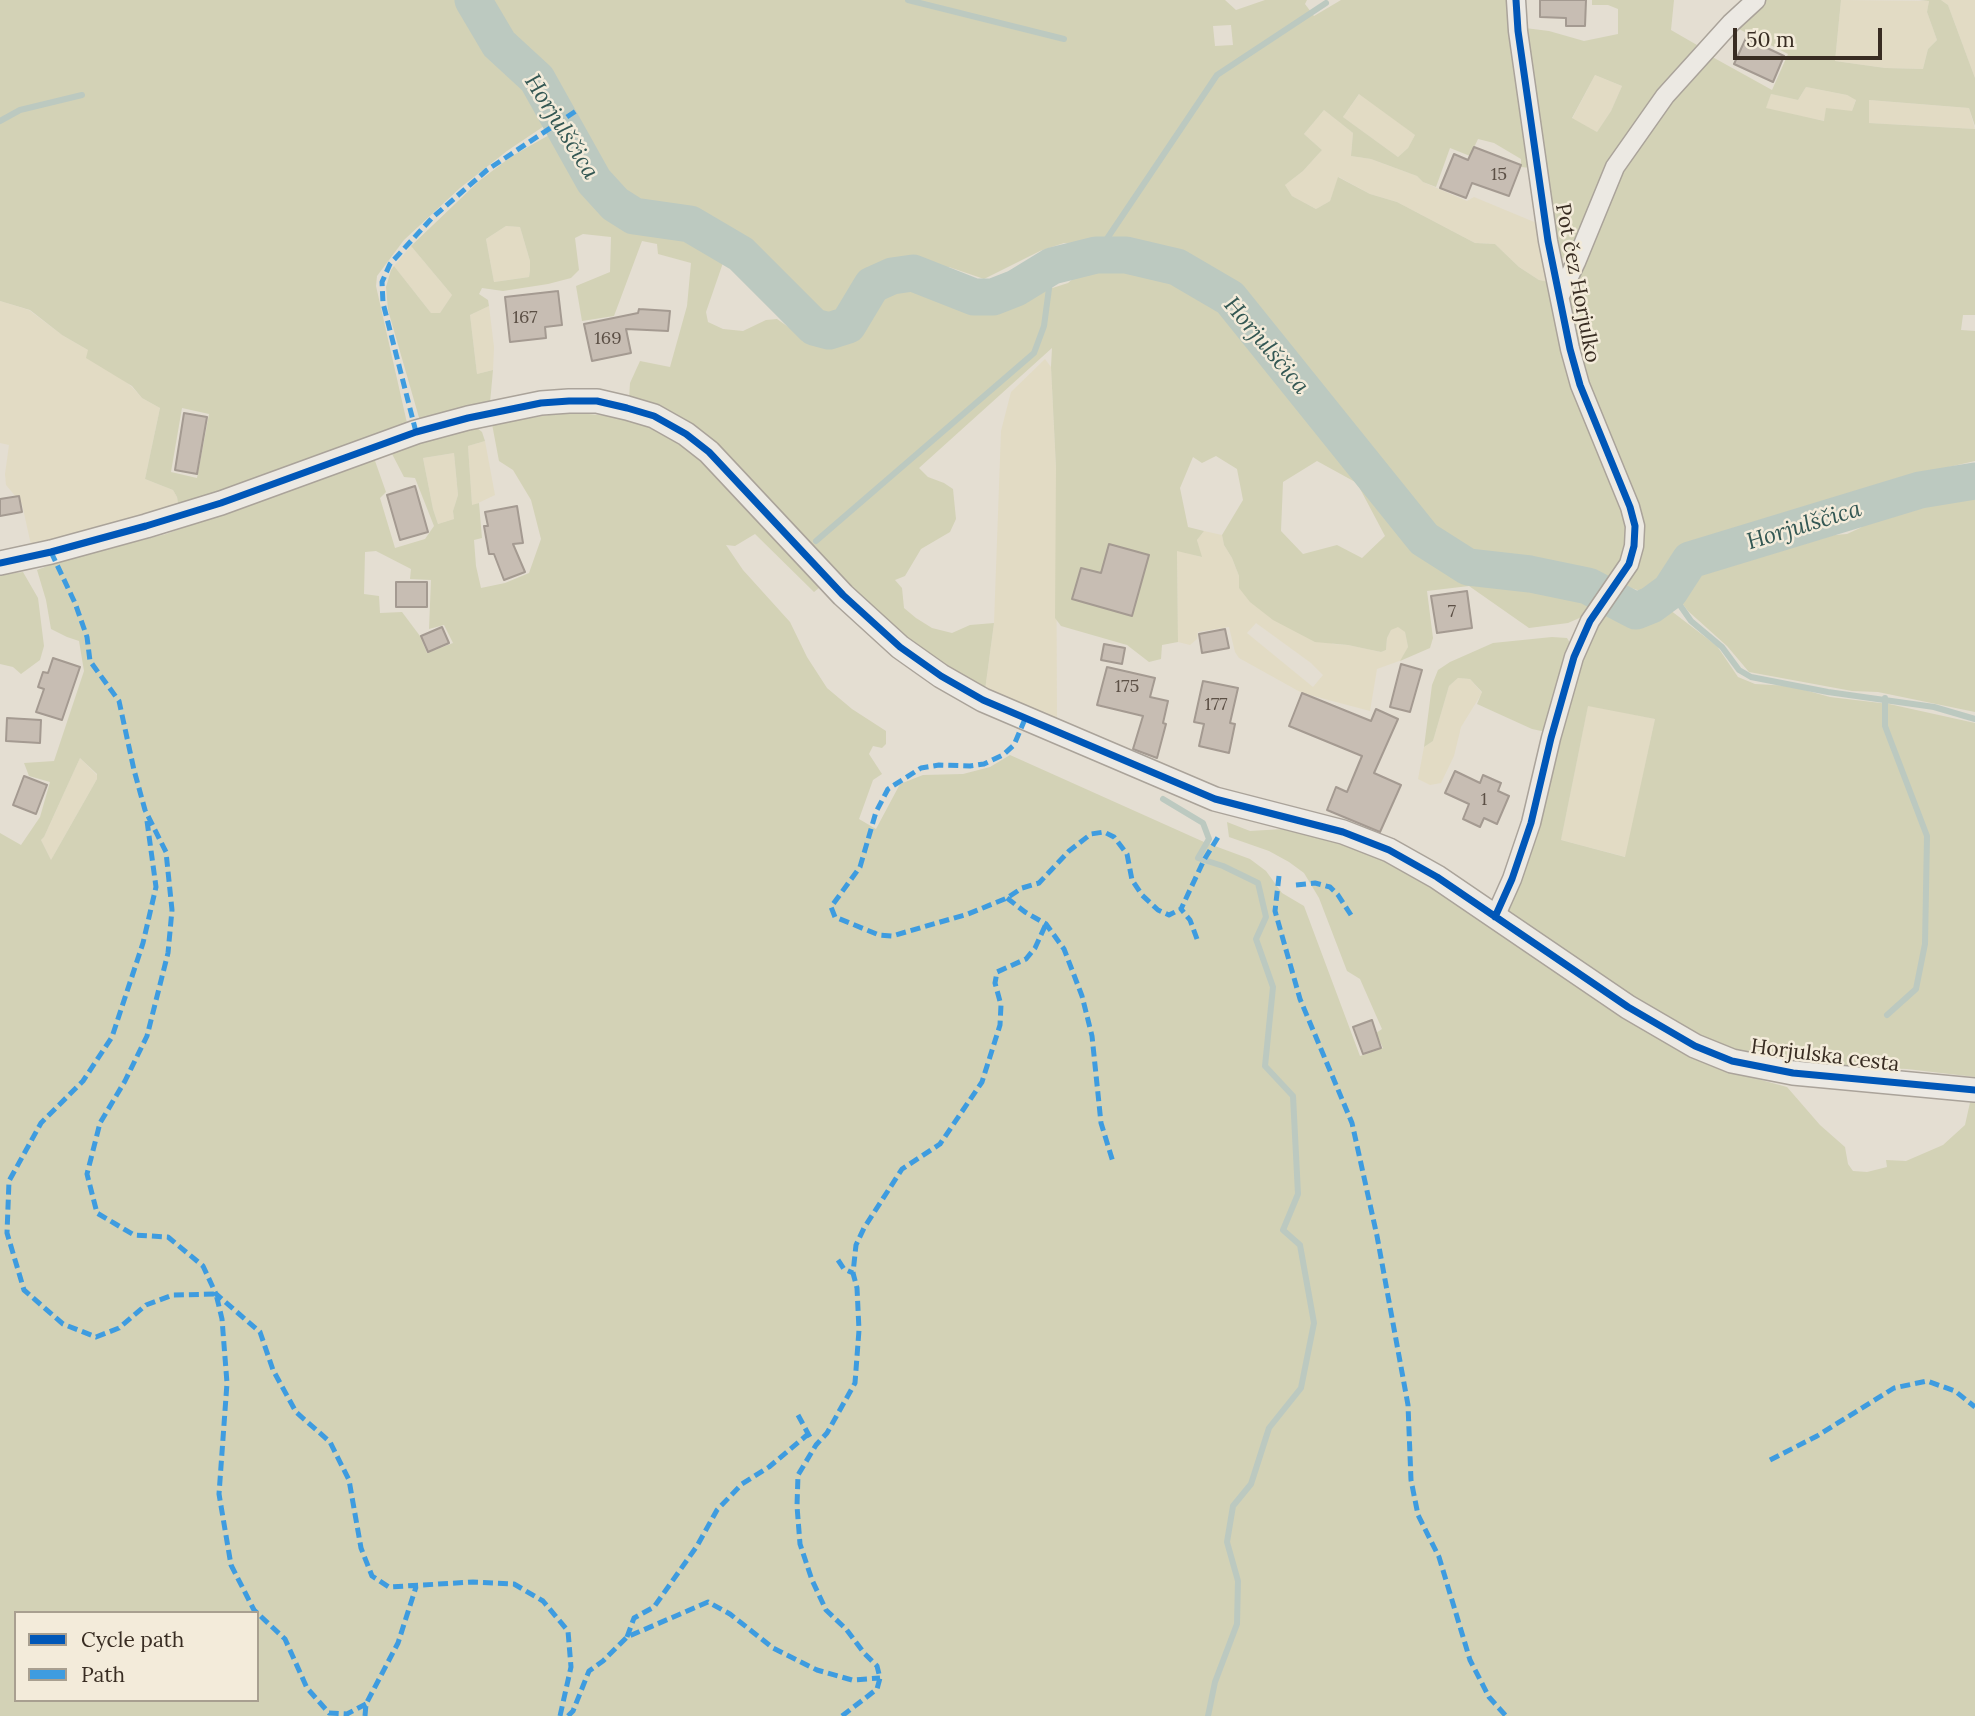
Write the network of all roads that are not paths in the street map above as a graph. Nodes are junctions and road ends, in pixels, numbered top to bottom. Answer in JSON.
{"nodes":[{"id":1,"x":1516,"y":0,"type":"edge"},
{"id":2,"x":1756,"y":0,"type":"edge"},
{"id":3,"x":1560,"y":296,"type":"junction"},
{"id":4,"x":0,"y":563,"type":"edge"},
{"id":5,"x":1495,"y":917,"type":"junction"},
{"id":6,"x":1975,"y":1090,"type":"edge"}],
"edges":[{"from":1,"to":3,"type":"street","name":"Pot čez Horjulko"},
{"from":2,"to":3,"type":"street","name":"Pot čez Horjulko"},
{"from":3,"to":5,"type":"street","name":"Pot čez Horjulko"},
{"from":4,"to":5,"type":"street","name":"Horjulska cesta"},
{"from":5,"to":6,"type":"street","name":"Horjulska cesta"}]}
